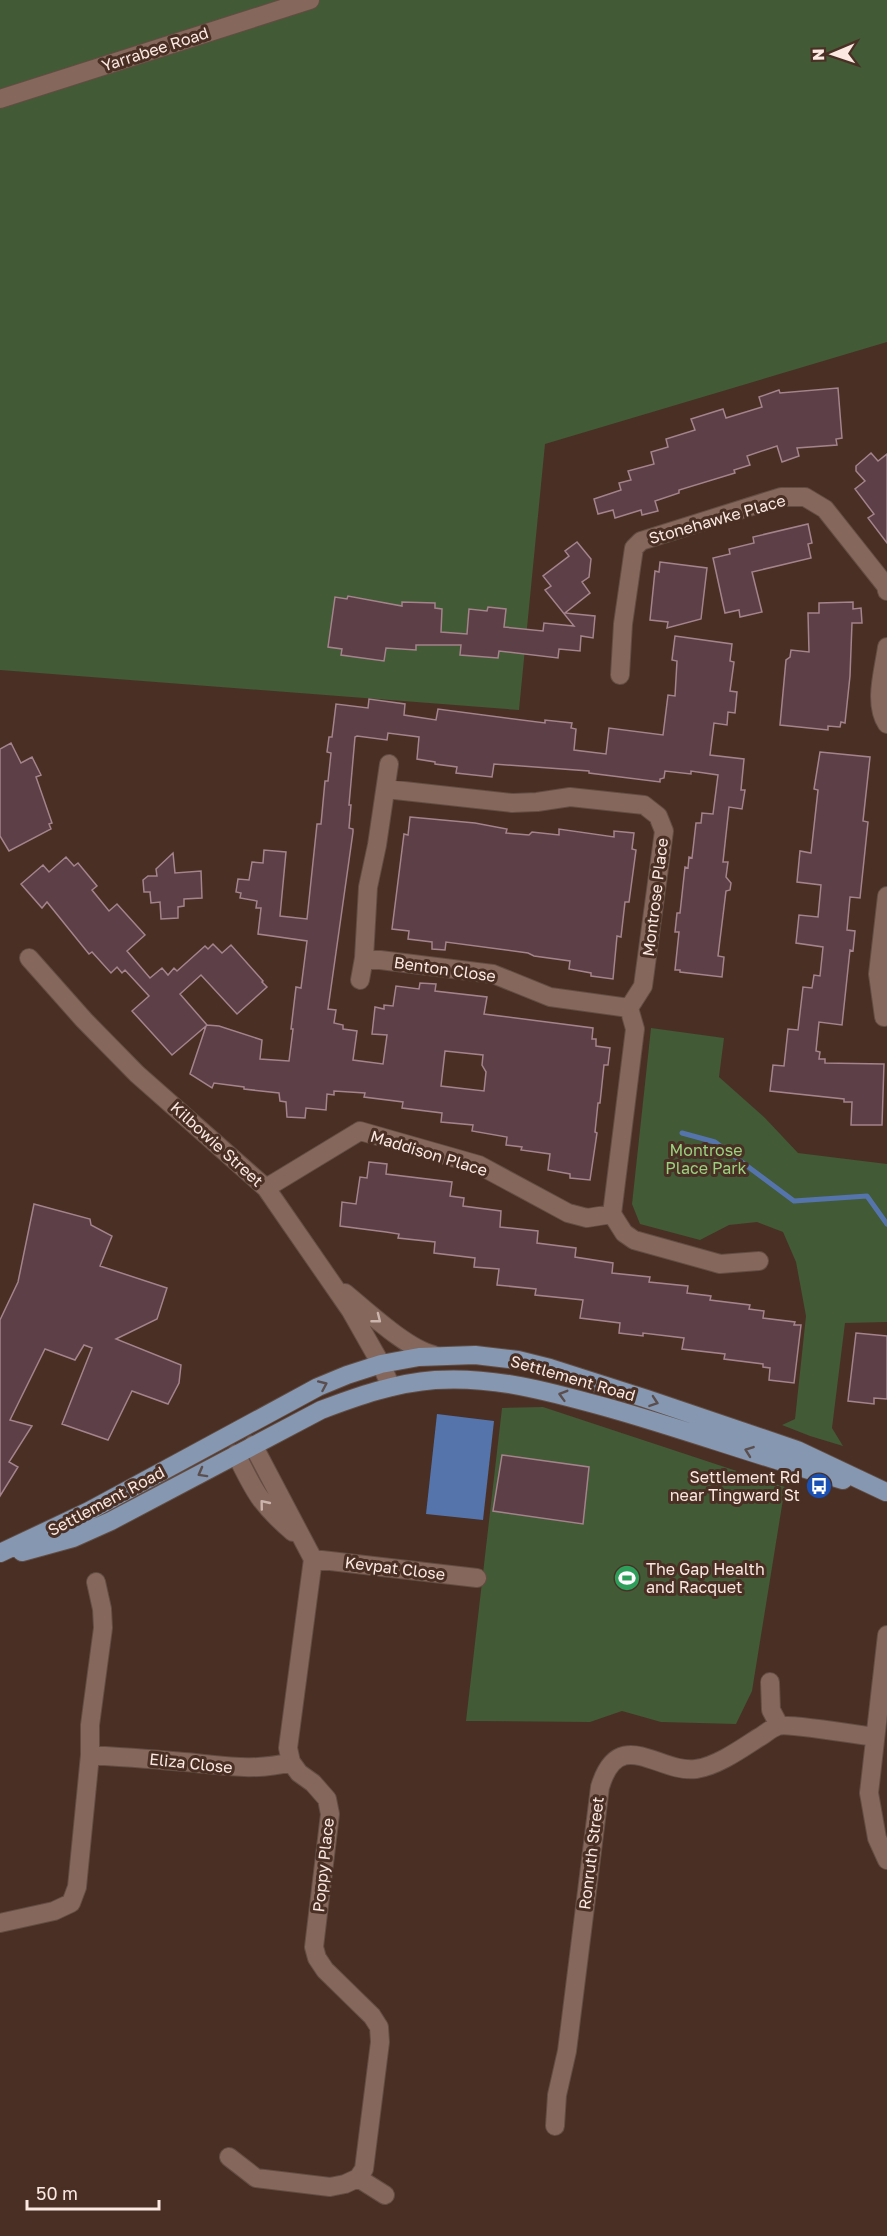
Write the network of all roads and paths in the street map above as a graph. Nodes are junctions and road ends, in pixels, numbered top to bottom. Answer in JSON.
{"nodes":[{"id":1,"x":310,"y":0,"type":"edge"},
{"id":2,"x":0,"y":99,"type":"edge"},
{"id":3,"x":887,"y":591,"type":"edge"},
{"id":4,"x":887,"y":647,"type":"edge"},
{"id":5,"x":620,"y":675,"type":"dead end"},
{"id":6,"x":887,"y":724,"type":"edge"},
{"id":7,"x":389,"y":764,"type":"dead end"},
{"id":8,"x":386,"y":789,"type":"junction"},
{"id":9,"x":887,"y":896,"type":"edge"},
{"id":10,"x":29,"y":958,"type":"dead end"},
{"id":11,"x":364,"y":958,"type":"junction"},
{"id":12,"x":360,"y":980,"type":"dead end"},
{"id":13,"x":629,"y":1008,"type":"junction"},
{"id":14,"x":884,"y":1017,"type":"dead end"},
{"id":15,"x":266,"y":1188,"type":"junction"},
{"id":16,"x":612,"y":1214,"type":"junction"},
{"id":17,"x":759,"y":1261,"type":"dead end"},
{"id":18,"x":332,"y":1282,"type":"junction"},
{"id":19,"x":434,"y":1355,"type":"junction"},
{"id":20,"x":381,"y":1364,"type":"junction"},
{"id":21,"x":391,"y":1387,"type":"junction"},
{"id":22,"x":299,"y":1397,"type":"junction"},
{"id":23,"x":308,"y":1417,"type":"junction"},
{"id":24,"x":235,"y":1433,"type":"junction"},
{"id":25,"x":253,"y":1445,"type":"junction"},
{"id":26,"x":236,"y":1454,"type":"junction"},
{"id":27,"x":886,"y":1492,"type":"edge"},
{"id":28,"x":308,"y":1552,"type":"junction"},
{"id":29,"x":0,"y":1554,"type":"edge"},
{"id":30,"x":477,"y":1578,"type":"dead end"},
{"id":31,"x":96,"y":1582,"type":"dead end"},
{"id":32,"x":887,"y":1635,"type":"edge"},
{"id":33,"x":771,"y":1682,"type":"dead end"},
{"id":34,"x":779,"y":1725,"type":"junction"},
{"id":35,"x":874,"y":1737,"type":"junction"},
{"id":36,"x":90,"y":1755,"type":"junction"},
{"id":37,"x":291,"y":1762,"type":"junction"},
{"id":38,"x":887,"y":1860,"type":"edge"},
{"id":39,"x":0,"y":1923,"type":"edge"},
{"id":40,"x":555,"y":2126,"type":"dead end"},
{"id":41,"x":229,"y":2157,"type":"dead end"},
{"id":42,"x":358,"y":2178,"type":"junction"},
{"id":43,"x":385,"y":2195,"type":"dead end"}],
"edges":[{"from":1,"to":2,"type":"street","name":"Yarrabee Road"},
{"from":3,"to":5,"type":"street","name":"Stonehawke Place"},
{"from":4,"to":6,"type":"street"},
{"from":7,"to":8,"type":"street"},
{"from":8,"to":11,"type":"street"},
{"from":8,"to":13,"type":"street","name":"Montrose Place"},
{"from":9,"to":14,"type":"street"},
{"from":10,"to":15,"type":"street","name":"Kilbowie Street"},
{"from":11,"to":12,"type":"street"},
{"from":11,"to":13,"type":"street","name":"Benton Close"},
{"from":13,"to":16,"type":"street"},
{"from":15,"to":16,"type":"street","name":"Maddison Place"},
{"from":15,"to":18,"type":"street","name":"Kilbowie Street"},
{"from":16,"to":17,"type":"street"},
{"from":18,"to":19,"type":"street","one_way":true},
{"from":18,"to":20,"type":"street","name":"Kilbowie Street"},
{"from":19,"to":20,"type":"main road","name":"Settlement Road"},
{"from":19,"to":27,"type":"main road","name":"Settlement Road","one_way":true},
{"from":20,"to":21,"type":"street","name":"Kilbowie Street"},
{"from":22,"to":20,"type":"main road","name":"Settlement Road","one_way":true},
{"from":21,"to":23,"type":"main road","name":"Settlement Road"},
{"from":27,"to":21,"type":"main road","name":"Settlement Road","one_way":true},
{"from":22,"to":23,"type":"main road"},
{"from":22,"to":24,"type":"main road","name":"Settlement Road"},
{"from":23,"to":25,"type":"main road","name":"Settlement Road"},
{"from":24,"to":25,"type":"main road"},
{"from":24,"to":26,"type":"main road"},
{"from":24,"to":29,"type":"main road","name":"Settlement Road"},
{"from":25,"to":26,"type":"main road","name":"Settlement Road"},
{"from":25,"to":28,"type":"street"},
{"from":28,"to":26,"type":"street","one_way":true},
{"from":26,"to":29,"type":"main road","name":"Settlement Road","one_way":true},
{"from":28,"to":30,"type":"street","name":"Kevpat Close"},
{"from":28,"to":37,"type":"street"},
{"from":31,"to":36,"type":"street"},
{"from":32,"to":35,"type":"street"},
{"from":33,"to":34,"type":"street"},
{"from":34,"to":35,"type":"street"},
{"from":34,"to":40,"type":"street","name":"Ronruth Street"},
{"from":35,"to":38,"type":"street"},
{"from":36,"to":37,"type":"street","name":"Eliza Close"},
{"from":36,"to":39,"type":"street"},
{"from":37,"to":42,"type":"street","name":"Poppy Place"},
{"from":41,"to":42,"type":"street"},
{"from":42,"to":43,"type":"street"}]}
